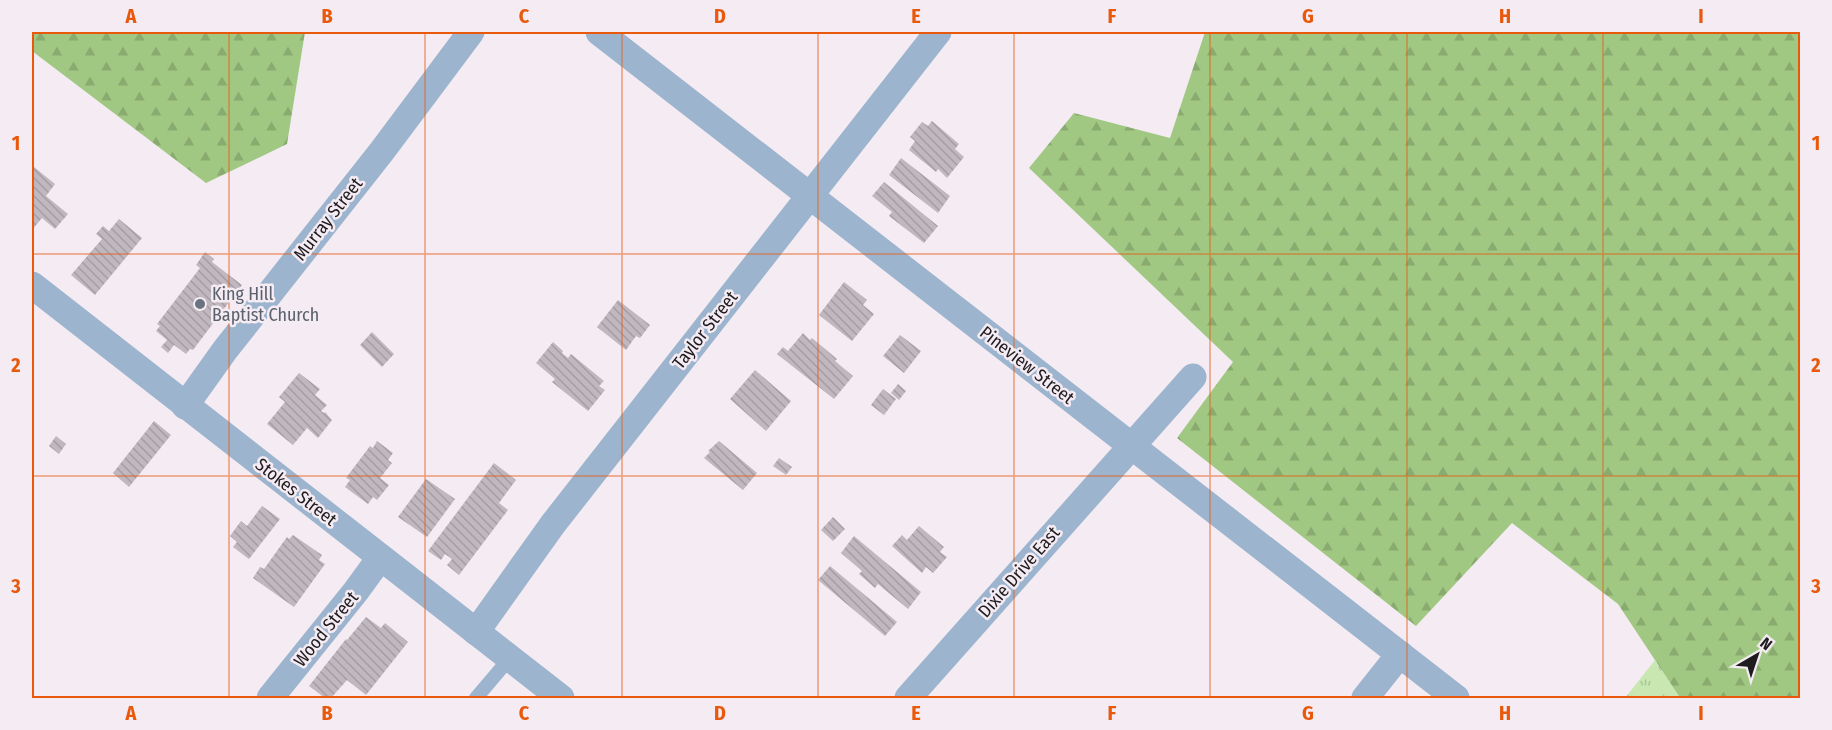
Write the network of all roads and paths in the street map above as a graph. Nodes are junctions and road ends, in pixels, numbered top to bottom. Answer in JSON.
{"nodes":[{"id":1,"x":471,"y":32,"type":"edge"},
{"id":2,"x":599,"y":32,"type":"edge"},
{"id":3,"x":938,"y":32,"type":"edge"},
{"id":4,"x":809,"y":196,"type":"junction"},
{"id":5,"x":32,"y":285,"type":"edge"},
{"id":6,"x":1192,"y":377,"type":"dead end"},
{"id":7,"x":185,"y":406,"type":"junction"},
{"id":8,"x":1131,"y":446,"type":"junction"},
{"id":9,"x":380,"y":558,"type":"junction"},
{"id":10,"x":476,"y":632,"type":"junction"},
{"id":11,"x":1400,"y":654,"type":"junction"},
{"id":12,"x":510,"y":658,"type":"junction"},
{"id":13,"x":270,"y":699,"type":"edge"},
{"id":14,"x":476,"y":699,"type":"edge"},
{"id":15,"x":561,"y":699,"type":"edge"},
{"id":16,"x":908,"y":699,"type":"edge"},
{"id":17,"x":1365,"y":699,"type":"edge"},
{"id":18,"x":1456,"y":699,"type":"edge"}],
"edges":[{"from":1,"to":7,"type":"street","name":"Murray Street"},
{"from":2,"to":4,"type":"street","name":"Pineview Street"},
{"from":3,"to":4,"type":"street","name":"Taylor Street"},
{"from":4,"to":8,"type":"street","name":"Pineview Street"},
{"from":4,"to":10,"type":"street","name":"Taylor Street"},
{"from":5,"to":7,"type":"street","name":"Stokes Street"},
{"from":6,"to":8,"type":"street","name":"Dixie Drive East"},
{"from":7,"to":9,"type":"street","name":"Stokes Street"},
{"from":8,"to":11,"type":"street","name":"Pineview Street"},
{"from":8,"to":16,"type":"street","name":"Dixie Drive East"},
{"from":9,"to":10,"type":"street","name":"Stokes Street"},
{"from":9,"to":13,"type":"street","name":"Wood Street"},
{"from":10,"to":12,"type":"street","name":"Stokes Street"},
{"from":11,"to":17,"type":"street"},
{"from":11,"to":18,"type":"street","name":"Pineview Street"},
{"from":12,"to":14,"type":"lane"},
{"from":12,"to":15,"type":"street","name":"Stokes Street"}]}
